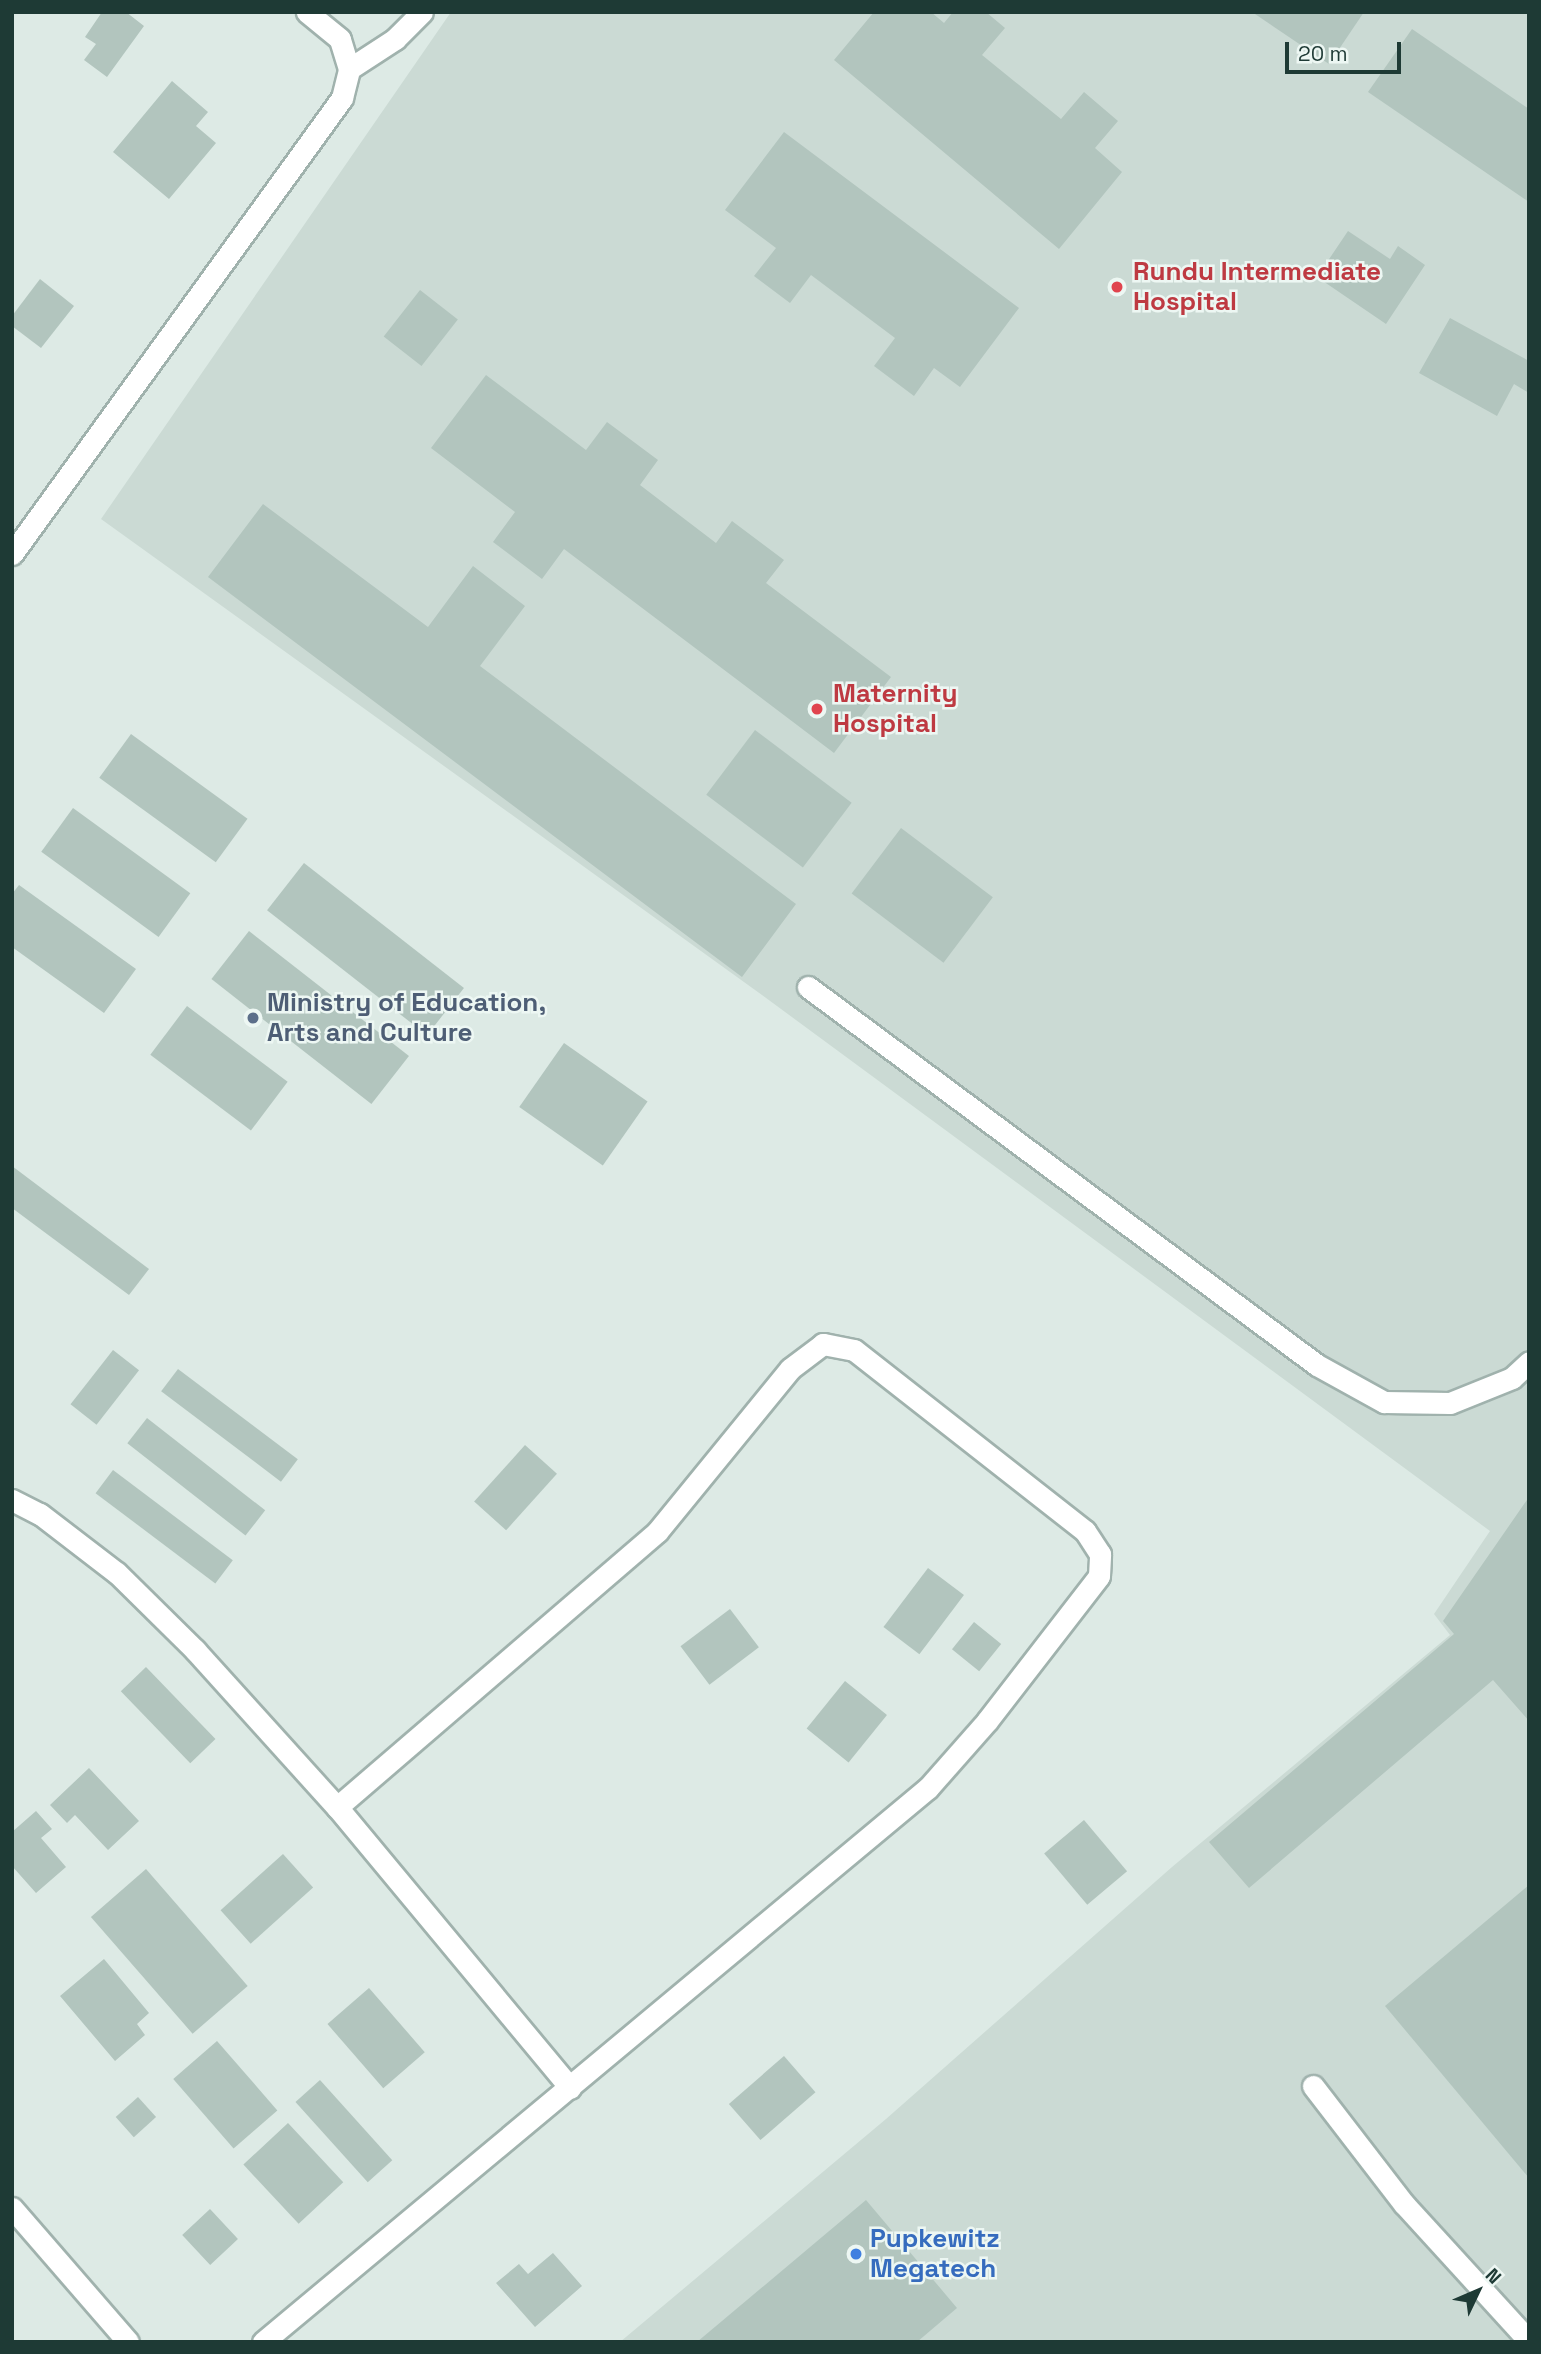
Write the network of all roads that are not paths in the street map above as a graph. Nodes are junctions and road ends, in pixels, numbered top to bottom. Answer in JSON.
{"nodes":[{"id":1,"x":307,"y":12,"type":"edge"},
{"id":2,"x":422,"y":12,"type":"edge"},
{"id":3,"x":349,"y":69,"type":"junction"},
{"id":4,"x":16,"y":541,"type":"edge"},
{"id":5,"x":808,"y":988,"type":"dead end"},
{"id":6,"x":1529,"y":1362,"type":"edge"},
{"id":7,"x":12,"y":1500,"type":"edge"},
{"id":8,"x":337,"y":1807,"type":"junction"},
{"id":9,"x":1313,"y":2086,"type":"dead end"},
{"id":10,"x":570,"y":2088,"type":"junction"},
{"id":11,"x":12,"y":2208,"type":"edge"},
{"id":12,"x":1529,"y":2341,"type":"edge"},
{"id":13,"x":128,"y":2342,"type":"edge"},
{"id":14,"x":263,"y":2342,"type":"edge"}],
"edges":[{"from":1,"to":3,"type":"street"},
{"from":2,"to":3,"type":"street"},
{"from":3,"to":4,"type":"street"},
{"from":5,"to":6,"type":"street"},
{"from":7,"to":8,"type":"street"},
{"from":8,"to":10,"type":"street"},
{"from":8,"to":10,"type":"street"},
{"from":9,"to":12,"type":"street"},
{"from":10,"to":14,"type":"street"},
{"from":11,"to":13,"type":"street"}]}
